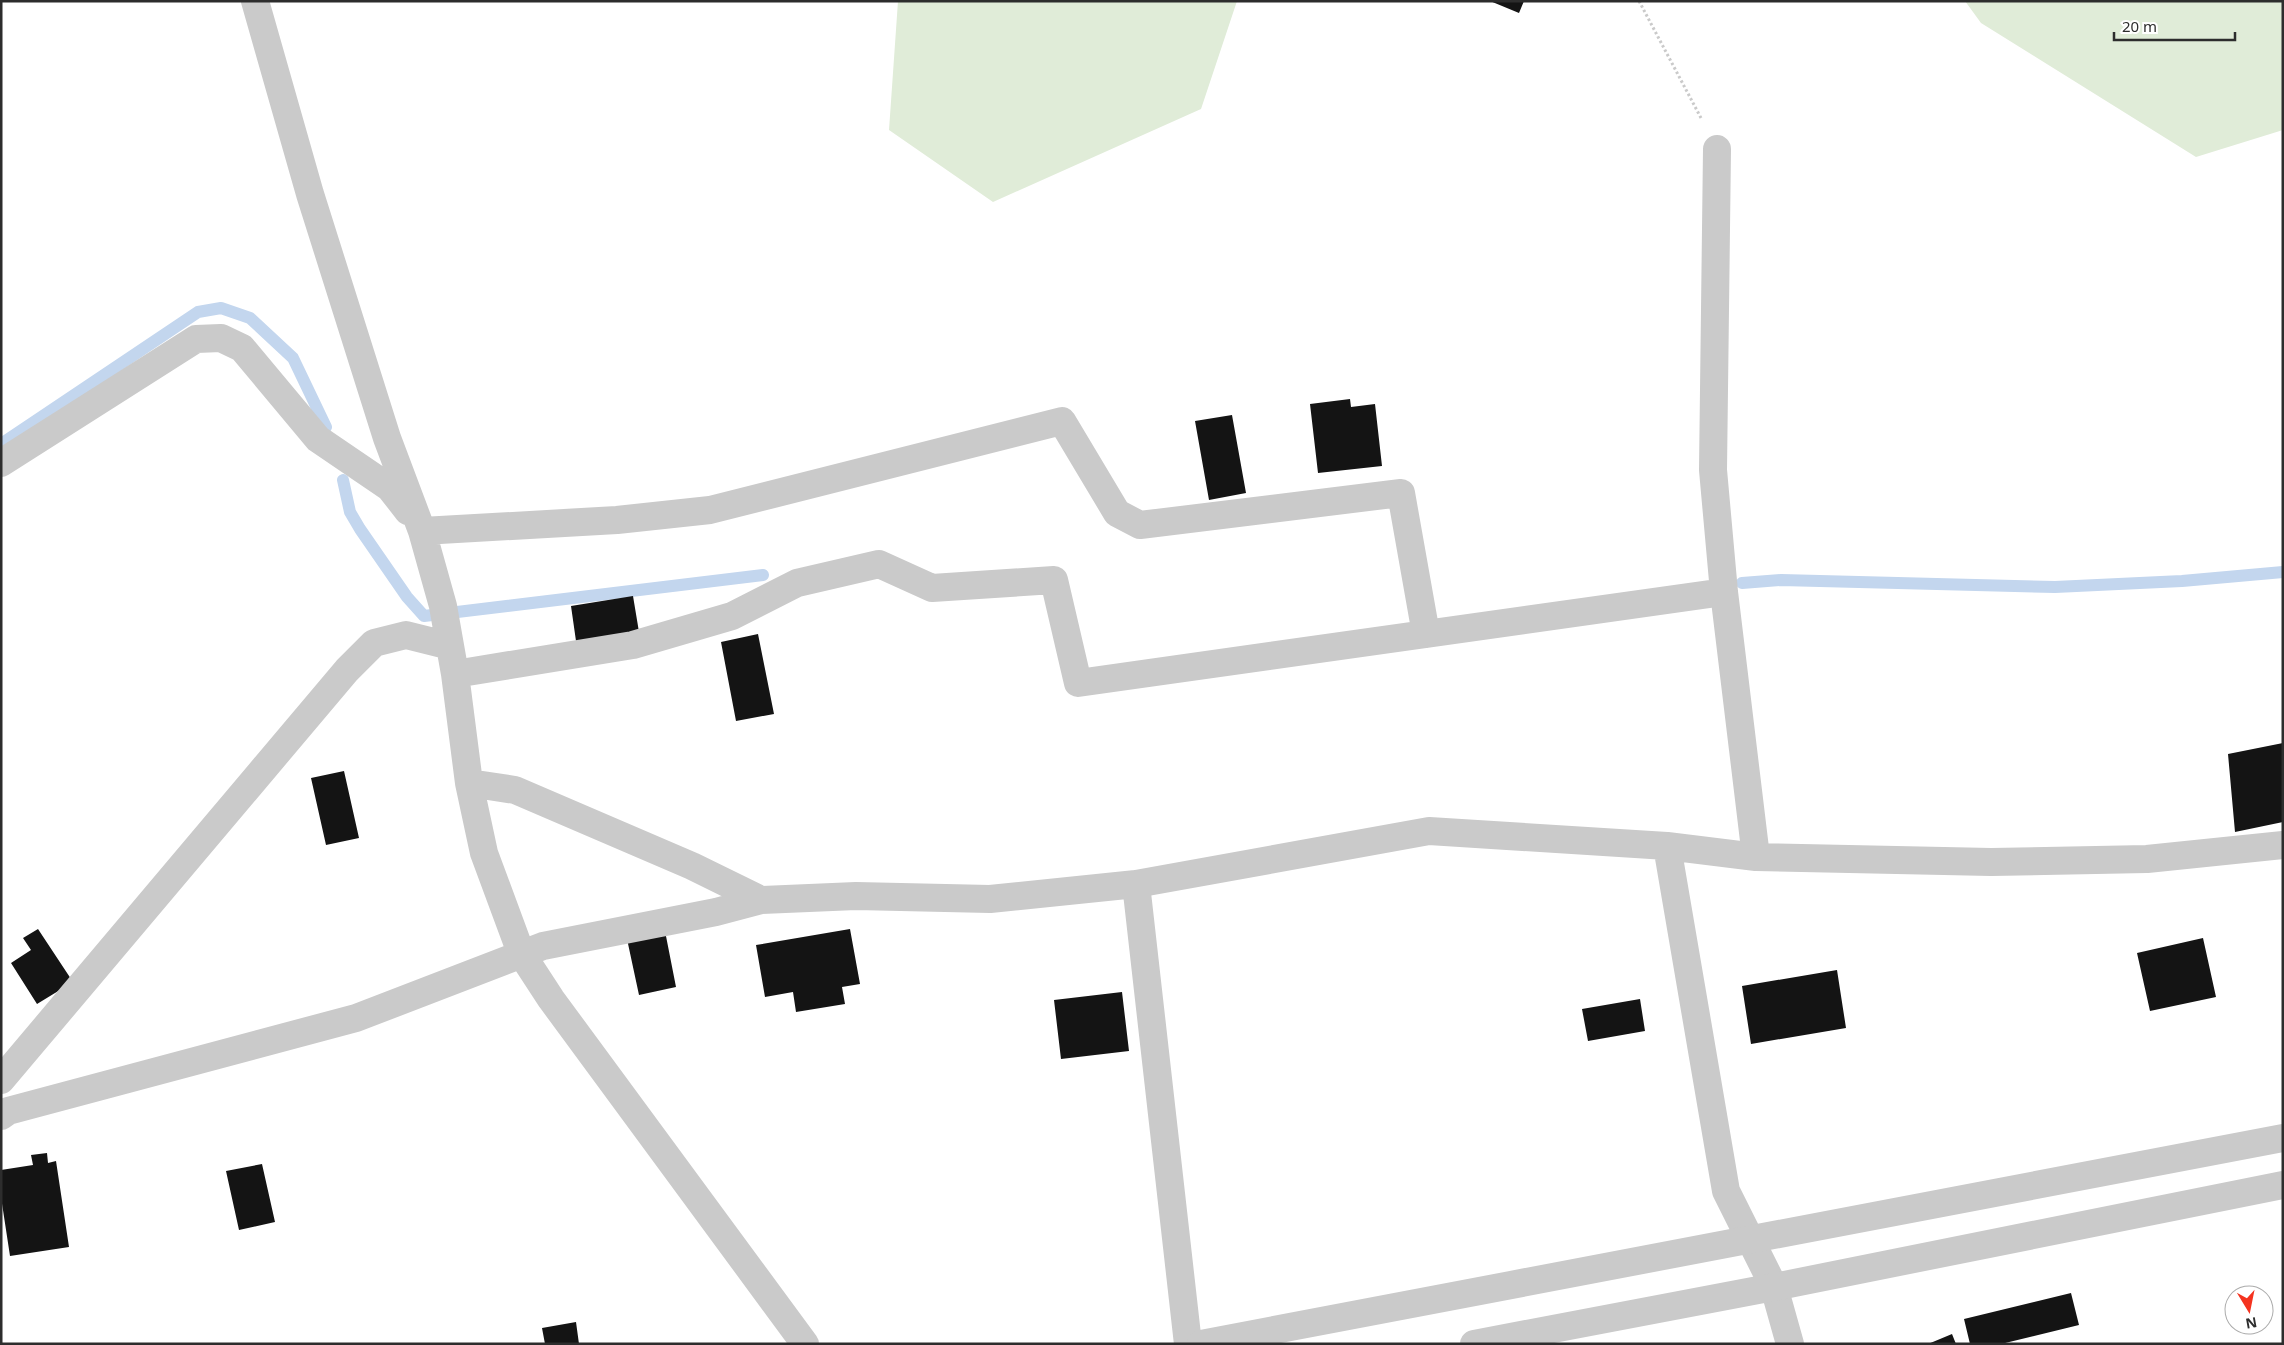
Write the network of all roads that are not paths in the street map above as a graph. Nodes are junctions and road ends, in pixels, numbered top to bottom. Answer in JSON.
{"nodes":[{"id":1,"x":255,"y":1,"type":"edge"},
{"id":2,"x":1717,"y":149,"type":"road end"},
{"id":3,"x":1,"y":463,"type":"edge"},
{"id":4,"x":422,"y":531,"type":"junction"},
{"id":5,"x":1724,"y":592,"type":"junction"},
{"id":6,"x":447,"y":627,"type":"junction"},
{"id":7,"x":1426,"y":634,"type":"junction"},
{"id":8,"x":455,"y":674,"type":"junction"},
{"id":9,"x":469,"y":782,"type":"junction"},
{"id":10,"x":2283,"y":845,"type":"edge"},
{"id":11,"x":1667,"y":846,"type":"junction"},
{"id":12,"x":1756,"y":857,"type":"junction"},
{"id":13,"x":1136,"y":884,"type":"junction"},
{"id":14,"x":760,"y":900,"type":"junction"},
{"id":15,"x":521,"y":953,"type":"junction"},
{"id":16,"x":1,"y":1080,"type":"edge"},
{"id":17,"x":1,"y":1116,"type":"edge"},
{"id":18,"x":2283,"y":1138,"type":"edge"},
{"id":19,"x":2283,"y":1185,"type":"edge"},
{"id":20,"x":1751,"y":1241,"type":"junction"},
{"id":21,"x":1774,"y":1287,"type":"junction"},
{"id":22,"x":805,"y":1344,"type":"edge"},
{"id":23,"x":1188,"y":1344,"type":"edge"},
{"id":24,"x":1201,"y":1344,"type":"edge"},
{"id":25,"x":1474,"y":1344,"type":"edge"},
{"id":26,"x":1790,"y":1344,"type":"edge"}],
"edges":[{"from":1,"to":4,"type":"street"},
{"from":2,"to":5,"type":"street"},
{"from":3,"to":4,"type":"street"},
{"from":4,"to":6,"type":"street"},
{"from":4,"to":7,"type":"street"},
{"from":5,"to":7,"type":"street"},
{"from":5,"to":12,"type":"street"},
{"from":6,"to":8,"type":"street"},
{"from":6,"to":16,"type":"street"},
{"from":7,"to":8,"type":"street"},
{"from":8,"to":9,"type":"street"},
{"from":9,"to":14,"type":"street"},
{"from":9,"to":15,"type":"street"},
{"from":10,"to":12,"type":"street"},
{"from":11,"to":12,"type":"street"},
{"from":11,"to":13,"type":"street"},
{"from":11,"to":20,"type":"street"},
{"from":13,"to":14,"type":"street"},
{"from":13,"to":23,"type":"street"},
{"from":14,"to":15,"type":"street"},
{"from":15,"to":17,"type":"street"},
{"from":15,"to":22,"type":"street"},
{"from":18,"to":20,"type":"street"},
{"from":19,"to":21,"type":"street"},
{"from":20,"to":21,"type":"street"},
{"from":20,"to":24,"type":"street"},
{"from":21,"to":25,"type":"street"},
{"from":21,"to":26,"type":"street"}]}
